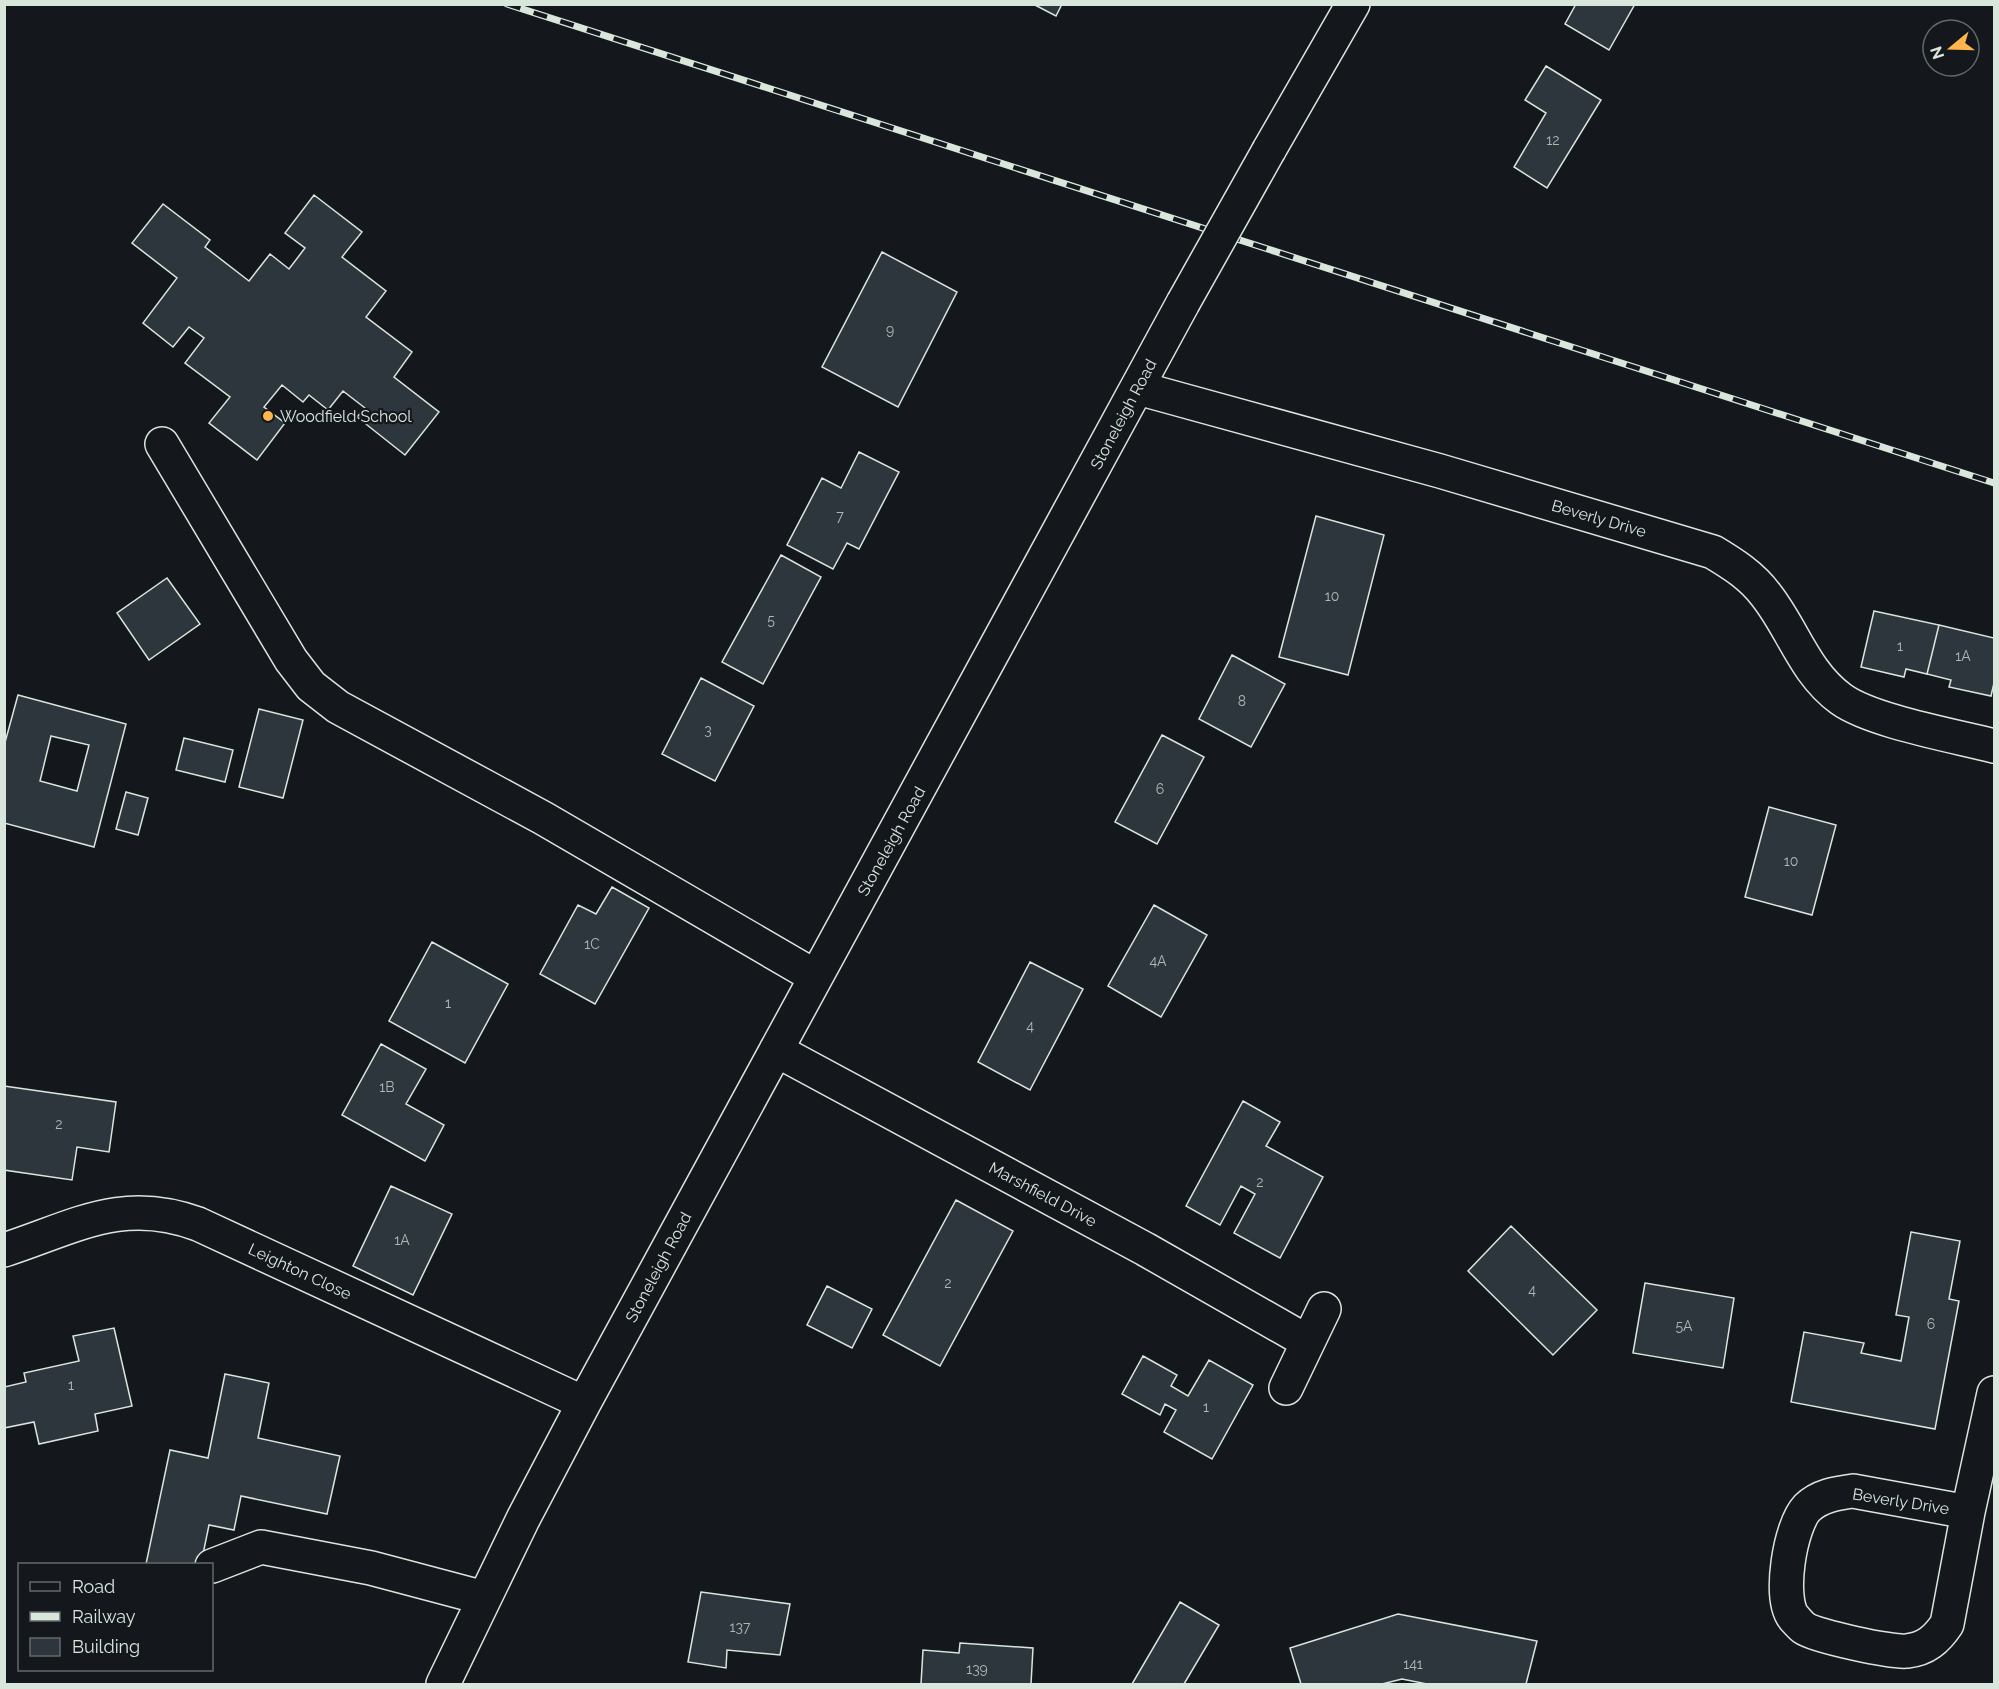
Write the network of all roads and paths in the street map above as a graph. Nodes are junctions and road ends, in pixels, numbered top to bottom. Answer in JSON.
{"nodes":[{"id":1,"x":1353,"y":4,"type":"edge"},
{"id":2,"x":1138,"y":388,"type":"junction"},
{"id":3,"x":162,"y":444,"type":"dead end"},
{"id":4,"x":1995,"y":746,"type":"edge"},
{"id":5,"x":816,"y":976,"type":"junction"},
{"id":6,"x":776,"y":1050,"type":"junction"},
{"id":7,"x":4,"y":1250,"type":"edge"},
{"id":8,"x":1324,"y":1309,"type":"dead end"},
{"id":9,"x":1308,"y":1342,"type":"junction"},
{"id":10,"x":1286,"y":1388,"type":"dead end"},
{"id":11,"x":1995,"y":1394,"type":"edge"},
{"id":12,"x":584,"y":1403,"type":"junction"},
{"id":13,"x":1968,"y":1512,"type":"junction"},
{"id":14,"x":213,"y":1566,"type":"edge"},
{"id":15,"x":484,"y":1598,"type":"junction"},
{"id":16,"x":443,"y":1684,"type":"edge"}],
"edges":[{"from":1,"to":2,"type":"street","name":"Stoneleigh Road","bridge":true},
{"from":2,"to":4,"type":"street","name":"Beverly Drive"},
{"from":2,"to":5,"type":"street","name":"Stoneleigh Road"},
{"from":3,"to":5,"type":"street"},
{"from":5,"to":6,"type":"street","name":"Stoneleigh Road"},
{"from":6,"to":9,"type":"street","name":"Marshfield Drive"},
{"from":6,"to":12,"type":"street","name":"Stoneleigh Road"},
{"from":7,"to":12,"type":"street","name":"Leighton Close"},
{"from":8,"to":9,"type":"street"},
{"from":9,"to":10,"type":"street"},
{"from":11,"to":13,"type":"street","name":"Beverly Drive"},
{"from":12,"to":15,"type":"street","name":"Stoneleigh Road"},
{"from":13,"to":13,"type":"street","name":"Beverly Drive"},
{"from":14,"to":15,"type":"street"},
{"from":15,"to":16,"type":"street","name":"Stoneleigh Road"}]}
